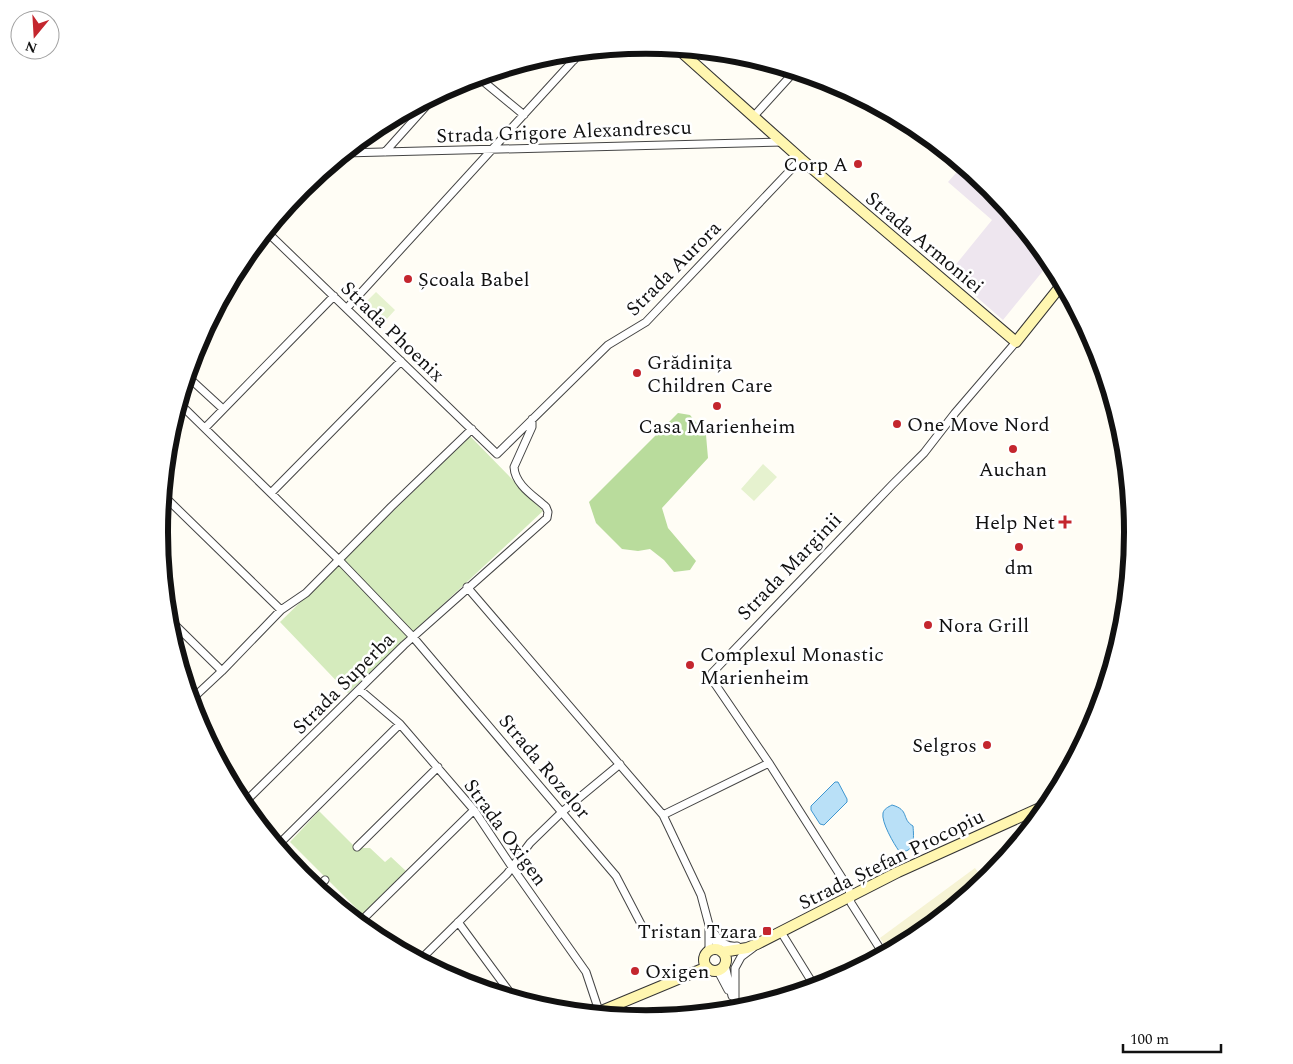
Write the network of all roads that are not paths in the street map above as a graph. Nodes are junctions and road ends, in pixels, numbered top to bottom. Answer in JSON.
{"nodes":[{"id":1,"x":687,"y":56,"type":"edge"},
{"id":2,"x":574,"y":60,"type":"edge"},
{"id":3,"x":790,"y":76,"type":"edge"},
{"id":4,"x":485,"y":82,"type":"edge"},
{"id":5,"x":425,"y":108,"type":"edge"},
{"id":6,"x":524,"y":115,"type":"junction"},
{"id":7,"x":754,"y":116,"type":"junction"},
{"id":8,"x":784,"y":142,"type":"junction"},
{"id":9,"x":493,"y":149,"type":"junction"},
{"id":10,"x":385,"y":152,"type":"junction"},
{"id":11,"x":355,"y":153,"type":"edge"},
{"id":12,"x":801,"y":159,"type":"junction"},
{"id":13,"x":271,"y":236,"type":"edge"},
{"id":14,"x":1058,"y":289,"type":"edge"},
{"id":15,"x":334,"y":296,"type":"junction"},
{"id":16,"x":347,"y":308,"type":"junction"},
{"id":17,"x":1016,"y":342,"type":"junction"},
{"id":18,"x":402,"y":361,"type":"junction"},
{"id":19,"x":193,"y":381,"type":"edge"},
{"id":20,"x":185,"y":409,"type":"edge"},
{"id":21,"x":223,"y":409,"type":"junction"},
{"id":22,"x":532,"y":420,"type":"junction"},
{"id":23,"x":205,"y":428,"type":"junction"},
{"id":24,"x":472,"y":429,"type":"junction"},
{"id":25,"x":497,"y":454,"type":"joint"},
{"id":26,"x":271,"y":493,"type":"junction"},
{"id":27,"x":169,"y":501,"type":"edge"},
{"id":28,"x":338,"y":559,"type":"junction"},
{"id":29,"x":467,"y":587,"type":"junction"},
{"id":30,"x":282,"y":610,"type":"junction"},
{"id":31,"x":178,"y":627,"type":"edge"},
{"id":32,"x":413,"y":637,"type":"junction"},
{"id":33,"x":222,"y":671,"type":"junction"},
{"id":34,"x":360,"y":690,"type":"junction"},
{"id":35,"x":197,"y":694,"type":"edge"},
{"id":36,"x":400,"y":724,"type":"junction"},
{"id":37,"x":768,"y":763,"type":"junction"},
{"id":38,"x":620,"y":764,"type":"junction"},
{"id":39,"x":438,"y":768,"type":"junction"},
{"id":40,"x":249,"y":798,"type":"edge"},
{"id":41,"x":474,"y":810,"type":"junction"},
{"id":42,"x":1035,"y":810,"type":"edge"},
{"id":43,"x":562,"y":812,"type":"junction"},
{"id":44,"x":663,"y":815,"type":"junction"},
{"id":45,"x":282,"y":841,"type":"edge"},
{"id":46,"x":357,"y":847,"type":"dead end"},
{"id":47,"x":512,"y":867,"type":"junction"},
{"id":48,"x":325,"y":880,"type":"dead end"},
{"id":49,"x":322,"y":883,"type":"edge"},
{"id":50,"x":850,"y":896,"type":"junction"},
{"id":51,"x":364,"y":918,"type":"edge"},
{"id":52,"x":458,"y":922,"type":"junction"},
{"id":53,"x":642,"y":924,"type":"dead end"},
{"id":54,"x":709,"y":925,"type":"junction"},
{"id":55,"x":781,"y":932,"type":"junction"},
{"id":56,"x":757,"y":944,"type":"junction"},
{"id":57,"x":880,"y":949,"type":"edge"},
{"id":58,"x":425,"y":955,"type":"edge"},
{"id":59,"x":716,"y":960,"type":"junction"},
{"id":60,"x":811,"y":981,"type":"edge"},
{"id":61,"x":508,"y":989,"type":"edge"},
{"id":62,"x":733,"y":1002,"type":"edge"},
{"id":63,"x":735,"y":1002,"type":"edge"},
{"id":64,"x":595,"y":1007,"type":"edge"},
{"id":65,"x":608,"y":1008,"type":"edge"}],
"edges":[{"from":1,"to":7,"type":"street","name":"Strada Armoniei"},
{"from":2,"to":6,"type":"street"},
{"from":3,"to":7,"type":"street"},
{"from":4,"to":6,"type":"street"},
{"from":5,"to":10,"type":"street"},
{"from":6,"to":9,"type":"street"},
{"from":7,"to":8,"type":"street","name":"Strada Armoniei"},
{"from":8,"to":9,"type":"street","name":"Strada Grigore Alexandrescu"},
{"from":8,"to":12,"type":"street","name":"Strada Armoniei"},
{"from":9,"to":10,"type":"street","name":"Strada Grigore Alexandrescu"},
{"from":9,"to":16,"type":"street"},
{"from":10,"to":11,"type":"street","name":"Strada Grigore Alexandrescu"},
{"from":12,"to":17,"type":"street","name":"Strada Armoniei"},
{"from":12,"to":22,"type":"street","name":"Strada Aurora"},
{"from":13,"to":15,"type":"street","name":"Strada Phoenix"},
{"from":14,"to":17,"type":"street","name":"Strada Marginii"},
{"from":15,"to":16,"type":"street","name":"Strada Phoenix"},
{"from":15,"to":21,"type":"street"},
{"from":16,"to":18,"type":"street","name":"Strada Phoenix"},
{"from":17,"to":37,"type":"street","name":"Strada Marginii"},
{"from":18,"to":24,"type":"street","name":"Strada Phoenix"},
{"from":18,"to":26,"type":"street"},
{"from":19,"to":21,"type":"street"},
{"from":20,"to":23,"type":"street","name":"Strada Rozelor"},
{"from":21,"to":23,"type":"street"},
{"from":22,"to":25,"type":"street","name":"Strada Aurora"},
{"from":22,"to":29,"type":"street","name":"Strada Superba"},
{"from":23,"to":26,"type":"street","name":"Strada Rozelor"},
{"from":24,"to":25,"type":"street","name":"Strada Phoenix"},
{"from":24,"to":28,"type":"street"},
{"from":26,"to":28,"type":"street","name":"Strada Rozelor"},
{"from":27,"to":30,"type":"street"},
{"from":28,"to":30,"type":"street"},
{"from":28,"to":32,"type":"street","name":"Strada Rozelor"},
{"from":29,"to":32,"type":"street","name":"Strada Superba"},
{"from":29,"to":38,"type":"street"},
{"from":30,"to":33,"type":"street"},
{"from":31,"to":33,"type":"street"},
{"from":32,"to":34,"type":"street","name":"Strada Superba"},
{"from":32,"to":43,"type":"street","name":"Strada Rozelor"},
{"from":33,"to":35,"type":"street"},
{"from":34,"to":36,"type":"street","name":"Strada Oxigen"},
{"from":34,"to":40,"type":"street","name":"Strada Superba"},
{"from":36,"to":39,"type":"street","name":"Strada Oxigen"},
{"from":36,"to":45,"type":"street"},
{"from":37,"to":44,"type":"street"},
{"from":37,"to":50,"type":"street","name":"Strada Marginii"},
{"from":38,"to":43,"type":"street"},
{"from":38,"to":44,"type":"street"},
{"from":39,"to":41,"type":"street","name":"Strada Oxigen"},
{"from":39,"to":46,"type":"street"},
{"from":41,"to":47,"type":"street","name":"Strada Oxigen"},
{"from":41,"to":51,"type":"street"},
{"from":42,"to":50,"type":"street","name":"Strada Ștefan Procopiu"},
{"from":43,"to":47,"type":"street"},
{"from":43,"to":53,"type":"street","name":"Strada Rozelor"},
{"from":44,"to":54,"type":"street"},
{"from":47,"to":52,"type":"street"},
{"from":47,"to":64,"type":"street","name":"Strada Oxigen"},
{"from":48,"to":49,"type":"street"},
{"from":50,"to":55,"type":"street","name":"Strada Ștefan Procopiu"},
{"from":50,"to":57,"type":"street","name":"Strada Marginii"},
{"from":52,"to":58,"type":"street"},
{"from":52,"to":61,"type":"street"},
{"from":54,"to":56,"type":"street"},
{"from":54,"to":59,"type":"street"},
{"from":55,"to":56,"type":"street","name":"Strada Ștefan Procopiu"},
{"from":55,"to":60,"type":"street"},
{"from":56,"to":59,"type":"street","name":"Strada Ștefan Procopiu"},
{"from":56,"to":63,"type":"street"},
{"from":59,"to":62,"type":"street"},
{"from":59,"to":65,"type":"street"}]}
